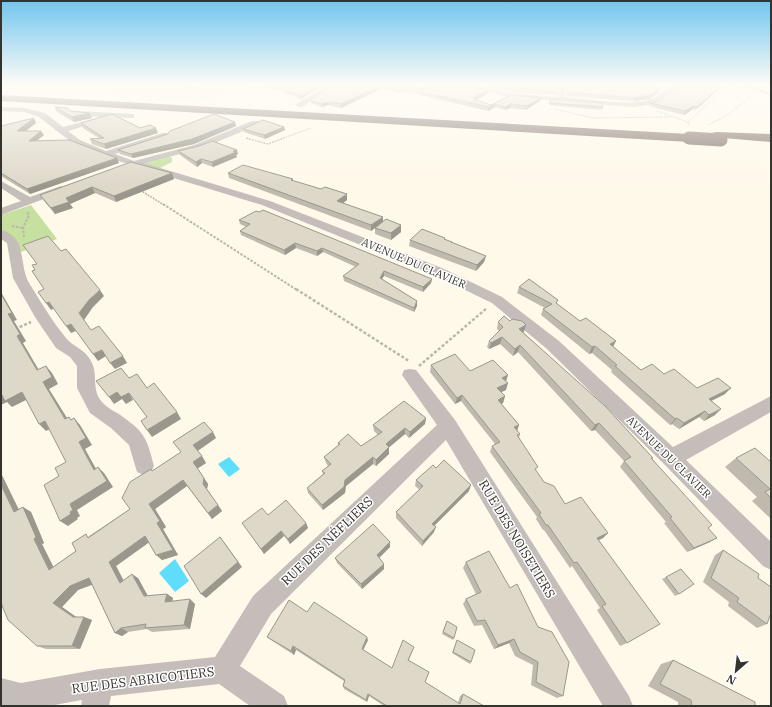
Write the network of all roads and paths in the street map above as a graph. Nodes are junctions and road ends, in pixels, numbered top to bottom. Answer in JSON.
{"nodes":[{"id":1,"x":45,"y":119,"type":"edge"},
{"id":2,"x":101,"y":119,"type":"edge"},
{"id":3,"x":352,"y":119,"type":"edge"},
{"id":4,"x":454,"y":119,"type":"edge"},
{"id":5,"x":698,"y":119,"type":"edge"},
{"id":6,"x":721,"y":119,"type":"edge"},
{"id":7,"x":255,"y":123,"type":"edge"},
{"id":8,"x":695,"y":124,"type":"dead end"},
{"id":9,"x":708,"y":125,"type":"dead end"},
{"id":10,"x":62,"y":130,"type":"junction"},
{"id":11,"x":687,"y":131,"type":"junction"},
{"id":12,"x":166,"y":135,"type":"edge"},
{"id":13,"x":718,"y":138,"type":"junction"},
{"id":14,"x":771,"y":138,"type":"edge"},
{"id":15,"x":771,"y":143,"type":"edge"},
{"id":16,"x":105,"y":154,"type":"junction"},
{"id":17,"x":169,"y":155,"type":"junction"},
{"id":18,"x":126,"y":165,"type":"junction"},
{"id":19,"x":158,"y":169,"type":"junction"},
{"id":20,"x":1,"y":184,"type":"edge"},
{"id":21,"x":71,"y":186,"type":"edge"},
{"id":22,"x":139,"y":190,"type":"edge"},
{"id":23,"x":27,"y":205,"type":"junction"},
{"id":24,"x":1,"y":212,"type":"edge"},
{"id":25,"x":25,"y":223,"type":"junction"},
{"id":26,"x":17,"y":227,"type":"dead end"},
{"id":27,"x":1,"y":234,"type":"edge"},
{"id":28,"x":24,"y":243,"type":"edge"},
{"id":29,"x":497,"y":300,"type":"junction"},
{"id":30,"x":42,"y":317,"type":"junction"},
{"id":31,"x":8,"y":332,"type":"edge"},
{"id":32,"x":414,"y":371,"type":"junction"},
{"id":33,"x":771,"y":404,"type":"edge"},
{"id":34,"x":448,"y":426,"type":"junction"},
{"id":35,"x":671,"y":458,"type":"junction"},
{"id":36,"x":144,"y":466,"type":"dead end"},
{"id":37,"x":771,"y":558,"type":"edge"},
{"id":38,"x":223,"y":670,"type":"junction"},
{"id":39,"x":1,"y":692,"type":"edge"},
{"id":40,"x":97,"y":695,"type":"edge"},
{"id":41,"x":274,"y":706,"type":"edge"},
{"id":42,"x":619,"y":706,"type":"edge"}],
"edges":[{"from":1,"to":10,"type":"street","name":"AVENUE DU CLAVIER"},
{"from":2,"to":10,"type":"street"},
{"from":3,"to":11,"type":"highway"},
{"from":4,"to":11,"type":"highway"},
{"from":5,"to":11,"type":"path"},
{"from":6,"to":9,"type":"path"},
{"from":7,"to":17,"type":"street"},
{"from":8,"to":11,"type":"path"},
{"from":10,"to":16,"type":"street","name":"AVENUE DU CLAVIER"},
{"from":11,"to":13,"type":"highway","bridge":true},
{"from":12,"to":16,"type":"street"},
{"from":13,"to":14,"type":"highway"},
{"from":13,"to":15,"type":"highway"},
{"from":16,"to":18,"type":"street","name":"AVENUE DU CLAVIER"},
{"from":17,"to":18,"type":"street"},
{"from":17,"to":19,"type":"street"},
{"from":18,"to":19,"type":"street","name":"AVENUE DU CLAVIER"},
{"from":19,"to":29,"type":"street","name":"AVENUE DU CLAVIER"},
{"from":20,"to":23,"type":"street"},
{"from":21,"to":23,"type":"street"},
{"from":22,"to":32,"type":"path"},
{"from":23,"to":24,"type":"street"},
{"from":23,"to":25,"type":"path"},
{"from":25,"to":26,"type":"path"},
{"from":25,"to":28,"type":"path"},
{"from":27,"to":30,"type":"street"},
{"from":29,"to":32,"type":"path"},
{"from":29,"to":35,"type":"street","name":"AVENUE DU CLAVIER"},
{"from":30,"to":31,"type":"path"},
{"from":30,"to":36,"type":"street"},
{"from":32,"to":34,"type":"street","name":"RUE DES NOISETIERS"},
{"from":33,"to":35,"type":"street"},
{"from":34,"to":38,"type":"street","name":"RUE DES NÉFLIERS"},
{"from":34,"to":42,"type":"street","name":"RUE DES NOISETIERS"},
{"from":35,"to":37,"type":"street","name":"AVENUE DU CLAVIER"},
{"from":38,"to":40,"type":"street","name":"RUE DES ABRICOTIERS"},
{"from":38,"to":41,"type":"street","name":"RUE DES ABRICOTIERS"},
{"from":39,"to":40,"type":"street","name":"RUE DES ABRICOTIERS"}]}
